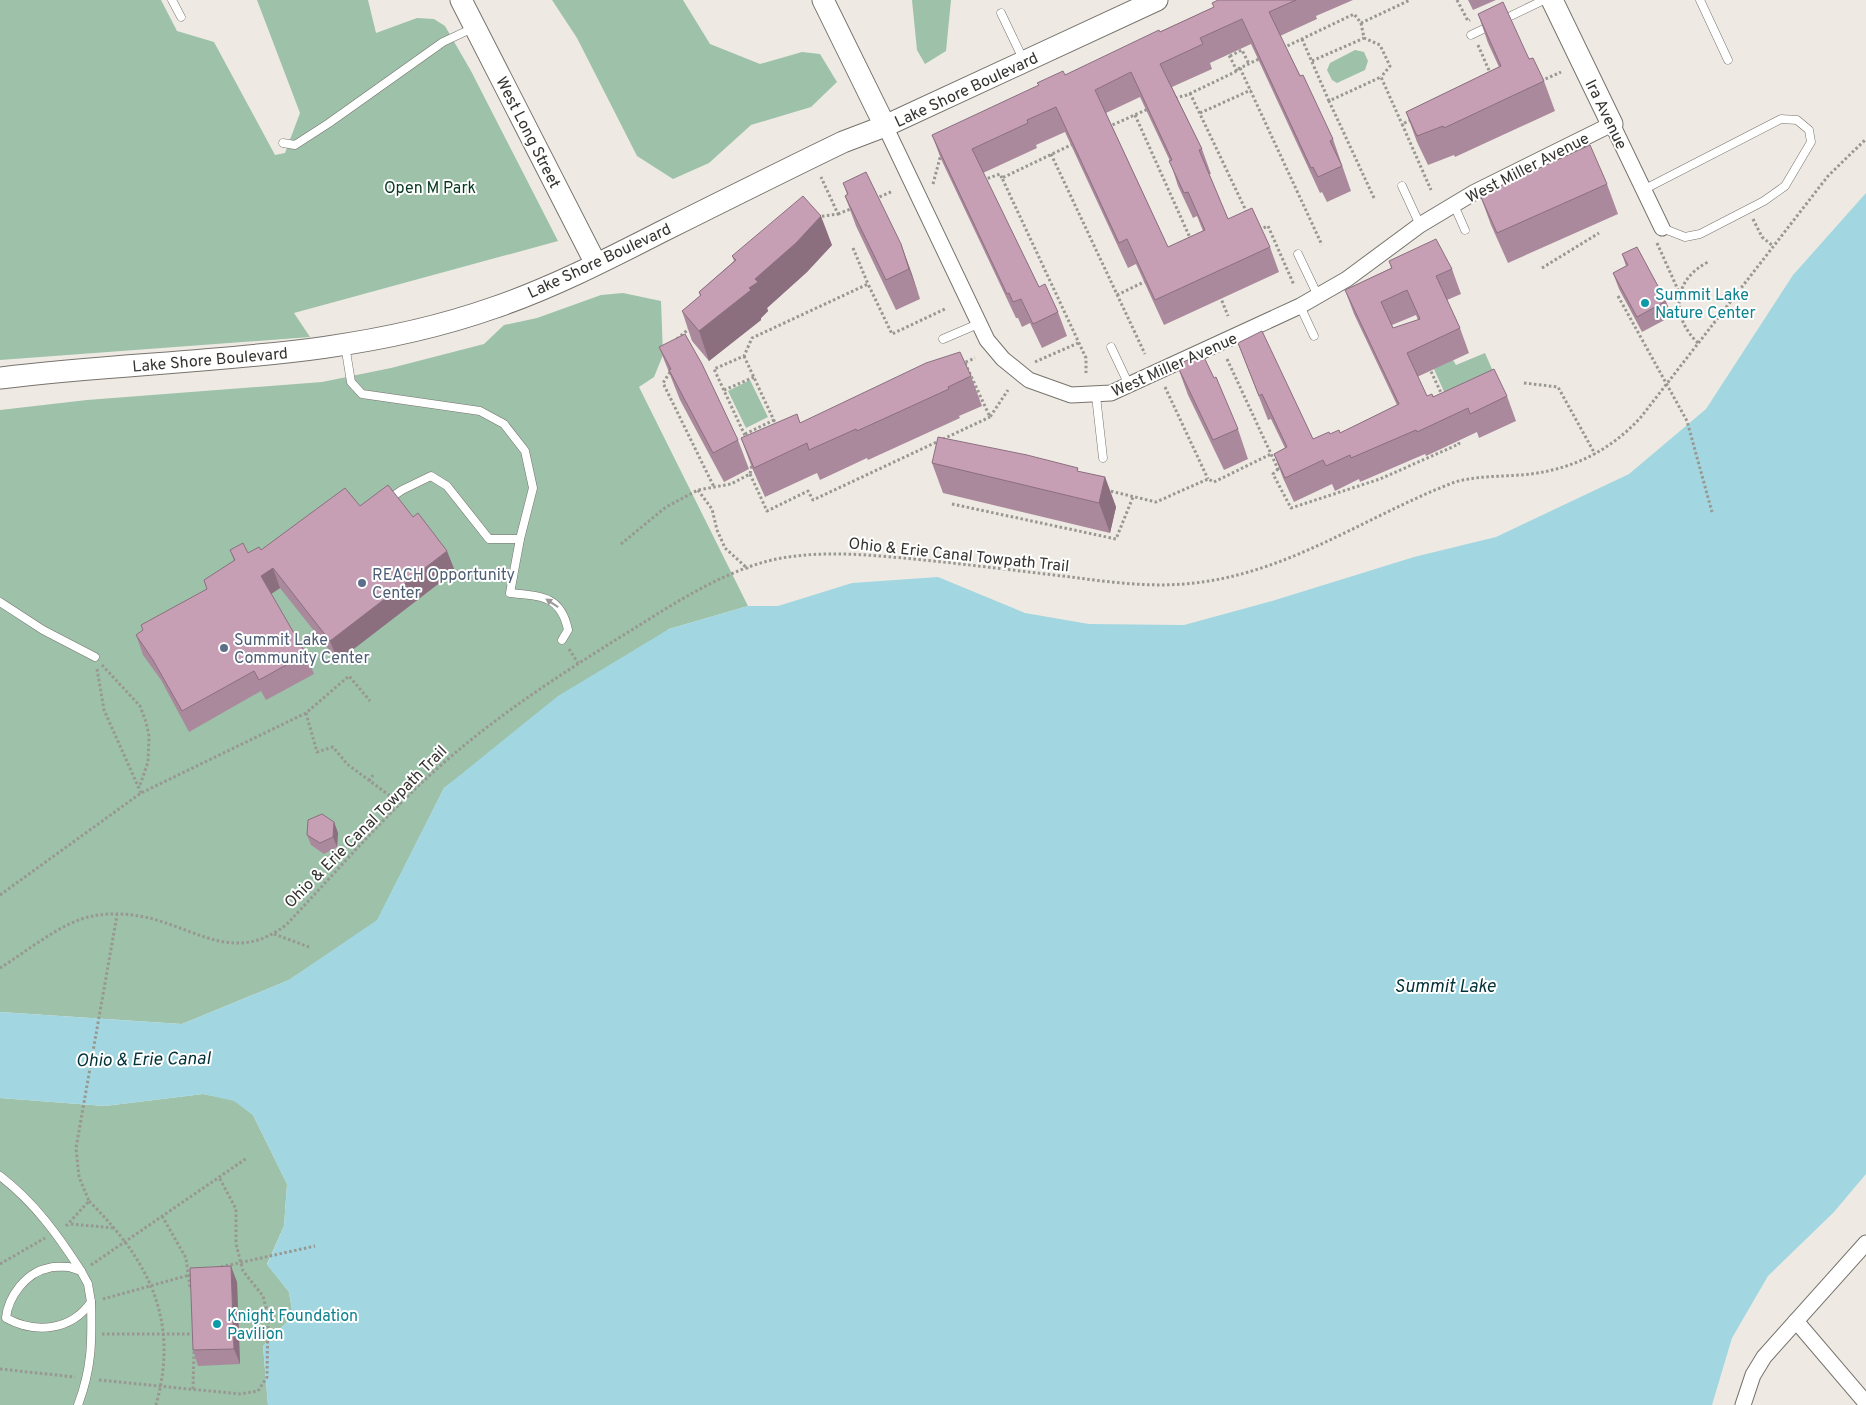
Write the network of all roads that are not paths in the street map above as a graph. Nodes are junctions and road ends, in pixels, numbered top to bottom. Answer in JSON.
{"nodes":[{"id":1,"x":172,"y":0,"type":"edge"},
{"id":2,"x":461,"y":0,"type":"edge"},
{"id":3,"x":823,"y":0,"type":"edge"},
{"id":4,"x":1157,"y":0,"type":"edge"},
{"id":5,"x":1544,"y":0,"type":"edge"},
{"id":6,"x":1552,"y":0,"type":"edge"},
{"id":7,"x":1700,"y":0,"type":"edge"},
{"id":8,"x":1001,"y":13,"type":"dead end"},
{"id":9,"x":181,"y":17,"type":"dead end"},
{"id":10,"x":474,"y":27,"type":"junction"},
{"id":11,"x":1471,"y":35,"type":"dead end"},
{"id":12,"x":1728,"y":60,"type":"dead end"},
{"id":13,"x":1024,"y":62,"type":"junction"},
{"id":14,"x":1612,"y":124,"type":"junction"},
{"id":15,"x":885,"y":126,"type":"junction"},
{"id":16,"x":283,"y":143,"type":"dead end"},
{"id":17,"x":1402,"y":186,"type":"dead end"},
{"id":18,"x":1644,"y":190,"type":"junction"},
{"id":19,"x":1454,"y":205,"type":"junction"},
{"id":20,"x":1420,"y":225,"type":"junction"},
{"id":21,"x":1465,"y":230,"type":"dead end"},
{"id":22,"x":1660,"y":235,"type":"joint"},
{"id":23,"x":1298,"y":254,"type":"dead end"},
{"id":24,"x":596,"y":264,"type":"junction"},
{"id":25,"x":1318,"y":296,"type":"junction"},
{"id":26,"x":1300,"y":306,"type":"junction"},
{"id":27,"x":978,"y":324,"type":"junction"},
{"id":28,"x":1314,"y":336,"type":"dead end"},
{"id":29,"x":943,"y":339,"type":"dead end"},
{"id":30,"x":345,"y":345,"type":"junction"},
{"id":31,"x":1111,"y":347,"type":"dead end"},
{"id":32,"x":0,"y":378,"type":"edge"},
{"id":33,"x":1130,"y":385,"type":"junction"},
{"id":34,"x":1096,"y":396,"type":"junction"},
{"id":35,"x":1103,"y":458,"type":"dead end"},
{"id":36,"x":382,"y":504,"type":"edge"},
{"id":37,"x":520,"y":539,"type":"junction"},
{"id":38,"x":0,"y":602,"type":"edge"},
{"id":39,"x":562,"y":640,"type":"dead end"},
{"id":40,"x":95,"y":657,"type":"road end"},
{"id":41,"x":0,"y":1176,"type":"edge"},
{"id":42,"x":1866,"y":1243,"type":"edge"},
{"id":43,"x":81,"y":1271,"type":"junction"},
{"id":44,"x":91,"y":1302,"type":"junction"},
{"id":45,"x":3,"y":1320,"type":"edge"},
{"id":46,"x":1796,"y":1321,"type":"junction"},
{"id":47,"x":1866,"y":1403,"type":"edge"},
{"id":48,"x":78,"y":1405,"type":"edge"},
{"id":49,"x":1743,"y":1405,"type":"edge"}],
"edges":[{"from":1,"to":9,"type":"lane"},
{"from":2,"to":10,"type":"main road","name":"West Long Street"},
{"from":3,"to":15,"type":"main road","name":"West Miller Avenue"},
{"from":4,"to":13,"type":"main road","name":"Lake Shore Boulevard"},
{"from":5,"to":11,"type":"lane"},
{"from":6,"to":14,"type":"main road","name":"Ira Avenue"},
{"from":7,"to":12,"type":"lane"},
{"from":8,"to":13,"type":"lane"},
{"from":10,"to":16,"type":"lane"},
{"from":10,"to":24,"type":"main road","name":"West Long Street"},
{"from":13,"to":15,"type":"main road","name":"Lake Shore Boulevard"},
{"from":14,"to":18,"type":"street","name":"Ira Avenue"},
{"from":14,"to":19,"type":"street","name":"West Miller Avenue"},
{"from":15,"to":24,"type":"main road","name":"Lake Shore Boulevard"},
{"from":15,"to":27,"type":"street","name":"West Miller Avenue"},
{"from":17,"to":20,"type":"lane"},
{"from":18,"to":22,"type":"street","name":"Ira Avenue"},
{"from":18,"to":22,"type":"lane"},
{"from":19,"to":20,"type":"street","name":"West Miller Avenue"},
{"from":19,"to":21,"type":"lane"},
{"from":20,"to":25,"type":"street","name":"West Miller Avenue"},
{"from":23,"to":25,"type":"lane"},
{"from":24,"to":30,"type":"main road","name":"Lake Shore Boulevard"},
{"from":25,"to":26,"type":"street","name":"West Miller Avenue"},
{"from":26,"to":28,"type":"lane"},
{"from":26,"to":33,"type":"street","name":"West Miller Avenue"},
{"from":27,"to":29,"type":"lane"},
{"from":27,"to":34,"type":"street","name":"West Miller Avenue"},
{"from":30,"to":32,"type":"main road","name":"Lake Shore Boulevard"},
{"from":30,"to":37,"type":"lane"},
{"from":31,"to":33,"type":"lane"},
{"from":33,"to":34,"type":"street","name":"West Miller Avenue"},
{"from":34,"to":35,"type":"lane"},
{"from":36,"to":37,"type":"lane"},
{"from":39,"to":37,"type":"lane","one_way":true},
{"from":38,"to":40,"type":"lane"},
{"from":41,"to":43,"type":"lane"},
{"from":42,"to":46,"type":"street"},
{"from":43,"to":44,"type":"lane"},
{"from":43,"to":45,"type":"lane"},
{"from":44,"to":45,"type":"lane"},
{"from":44,"to":48,"type":"lane"},
{"from":46,"to":47,"type":"street"},
{"from":46,"to":49,"type":"street"}]}
